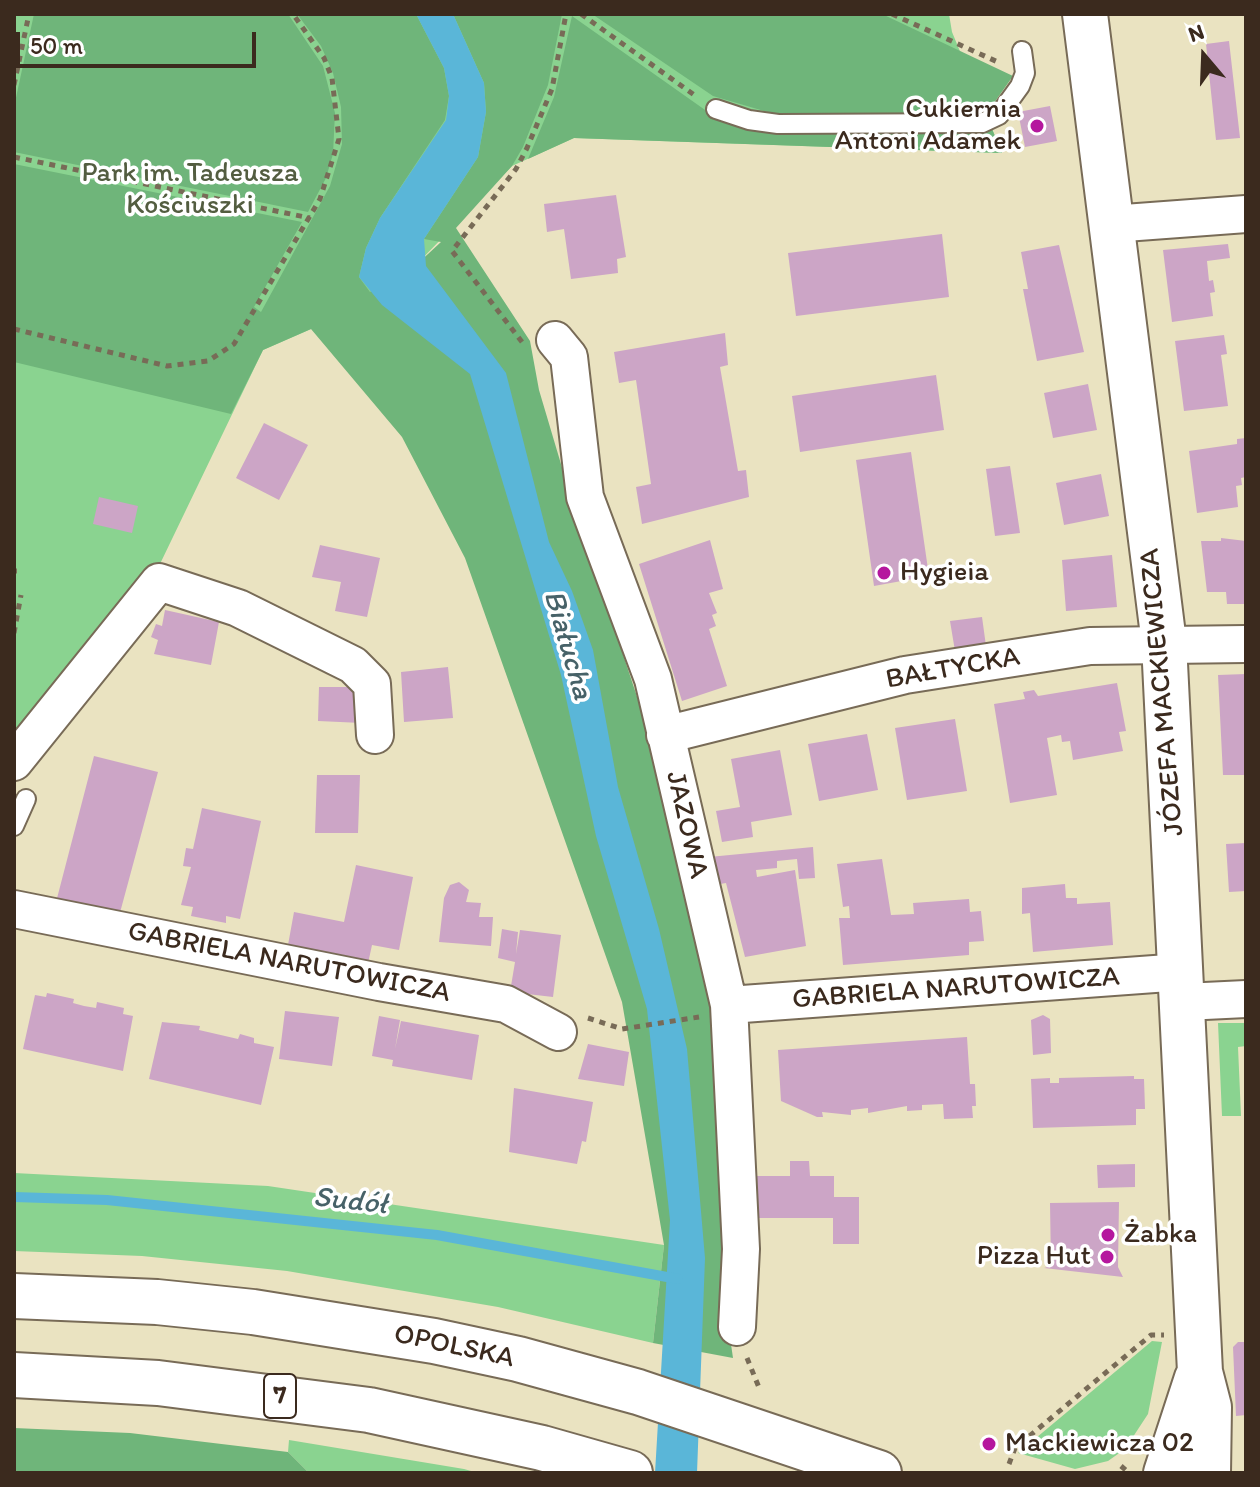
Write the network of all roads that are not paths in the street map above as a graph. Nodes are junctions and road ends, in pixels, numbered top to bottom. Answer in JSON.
{"nodes":[{"id":1,"x":1085,"y":14,"type":"edge"},
{"id":2,"x":1022,"y":51,"type":"dead end"},
{"id":3,"x":716,"y":109,"type":"road end"},
{"id":4,"x":1246,"y":214,"type":"edge"},
{"id":5,"x":1111,"y":224,"type":"junction"},
{"id":6,"x":541,"y":345,"type":"road end"},
{"id":7,"x":1164,"y":643,"type":"junction"},
{"id":8,"x":1246,"y":644,"type":"edge"},
{"id":9,"x":375,"y":735,"type":"dead end"},
{"id":10,"x":665,"y":735,"type":"junction"},
{"id":11,"x":14,"y":762,"type":"edge"},
{"id":12,"x":26,"y":799,"type":"dead end"},
{"id":13,"x":14,"y":826,"type":"edge"},
{"id":14,"x":14,"y":909,"type":"edge"},
{"id":15,"x":1183,"y":987,"type":"junction"},
{"id":16,"x":1246,"y":999,"type":"edge"},
{"id":17,"x":715,"y":1011,"type":"junction"},
{"id":18,"x":573,"y":1025,"type":"road end"},
{"id":19,"x":14,"y":1296,"type":"edge"},
{"id":20,"x":740,"y":1337,"type":"road end"},
{"id":21,"x":1200,"y":1372,"type":"junction"},
{"id":22,"x":14,"y":1375,"type":"edge"},
{"id":23,"x":1146,"y":1472,"type":"edge"},
{"id":24,"x":630,"y":1473,"type":"edge"},
{"id":25,"x":879,"y":1473,"type":"edge"},
{"id":26,"x":1208,"y":1473,"type":"edge"}],
"edges":[{"from":1,"to":5,"type":"street","name":"JÓZEFA MACKIEWICZA"},
{"from":2,"to":3,"type":"lane"},
{"from":4,"to":5,"type":"street"},
{"from":5,"to":7,"type":"street","name":"JÓZEFA MACKIEWICZA"},
{"from":6,"to":10,"type":"street","name":"JAZOWA"},
{"from":7,"to":8,"type":"street","name":"BAŁTYCKA"},
{"from":7,"to":10,"type":"street","name":"BAŁTYCKA"},
{"from":7,"to":15,"type":"street","name":"JÓZEFA MACKIEWICZA"},
{"from":9,"to":11,"type":"street"},
{"from":10,"to":17,"type":"street","name":"JAZOWA"},
{"from":12,"to":13,"type":"lane"},
{"from":14,"to":18,"type":"street","name":"GABRIELA NARUTOWICZA"},
{"from":15,"to":16,"type":"street","name":"GABRIELA NARUTOWICZA"},
{"from":15,"to":17,"type":"street","name":"GABRIELA NARUTOWICZA"},
{"from":15,"to":21,"type":"street","name":"JÓZEFA MACKIEWICZA"},
{"from":17,"to":20,"type":"street","name":"JAZOWA"},
{"from":19,"to":25,"type":"street","name":"OPOLSKA"},
{"from":21,"to":23,"type":"street","name":"JÓZEFA MACKIEWICZA"},
{"from":21,"to":26,"type":"street","name":"JÓZEFA MACKIEWICZA"},
{"from":22,"to":24,"type":"street","number":"7"}]}
